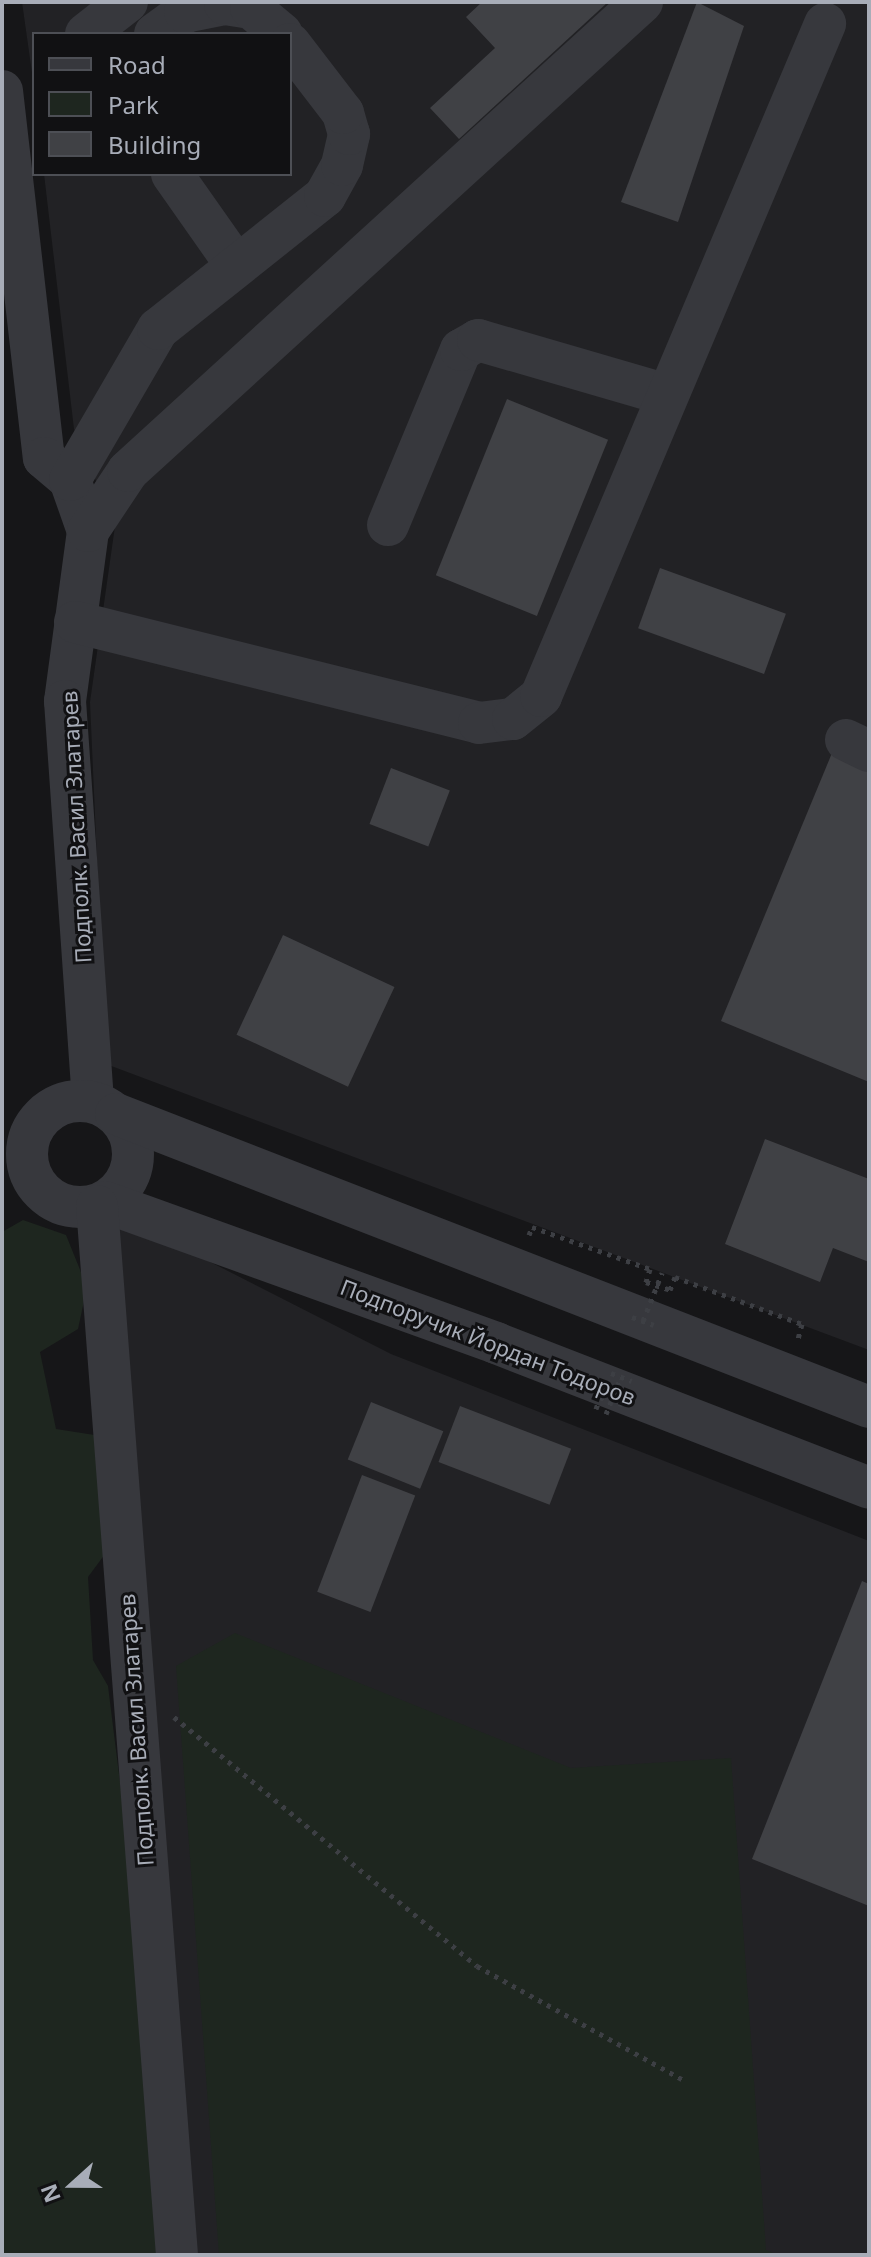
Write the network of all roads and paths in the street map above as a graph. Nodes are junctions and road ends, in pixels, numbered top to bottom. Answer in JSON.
{"nodes":[{"id":1,"x":127,"y":2,"type":"edge"},
{"id":2,"x":642,"y":2,"type":"edge"},
{"id":3,"x":825,"y":24,"type":"dead end"},
{"id":4,"x":89,"y":32,"type":"edge"},
{"id":5,"x":158,"y":32,"type":"edge"},
{"id":6,"x":280,"y":32,"type":"edge"},
{"id":7,"x":292,"y":47,"type":"edge"},
{"id":8,"x":32,"y":76,"type":"edge"},
{"id":9,"x":2,"y":91,"type":"edge"},
{"id":10,"x":3,"y":98,"type":"edge"},
{"id":11,"x":173,"y":176,"type":"edge"},
{"id":12,"x":236,"y":265,"type":"junction"},
{"id":13,"x":664,"y":394,"type":"junction"},
{"id":14,"x":70,"y":480,"type":"junction"},
{"id":15,"x":388,"y":525,"type":"dead end"},
{"id":16,"x":88,"y":531,"type":"junction"},
{"id":17,"x":75,"y":622,"type":"junction"},
{"id":18,"x":104,"y":1108,"type":"junction"},
{"id":19,"x":16,"y":1179,"type":"edge"},
{"id":20,"x":101,"y":1204,"type":"junction"},
{"id":21,"x":532,"y":1227,"type":"dead end"},
{"id":22,"x":662,"y":1273,"type":"dead end"},
{"id":23,"x":657,"y":1286,"type":"junction"},
{"id":24,"x":632,"y":1317,"type":"dead end"},
{"id":25,"x":643,"y":1321,"type":"junction"},
{"id":26,"x":802,"y":1324,"type":"dead end"},
{"id":27,"x":654,"y":1325,"type":"dead end"},
{"id":28,"x":611,"y":1373,"type":"dead end"},
{"id":29,"x":621,"y":1377,"type":"junction"},
{"id":30,"x":632,"y":1381,"type":"dead end"},
{"id":31,"x":612,"y":1400,"type":"junction"},
{"id":32,"x":624,"y":1405,"type":"dead end"},
{"id":33,"x":869,"y":1407,"type":"edge"},
{"id":34,"x":596,"y":1409,"type":"dead end"},
{"id":35,"x":606,"y":1414,"type":"dead end"},
{"id":36,"x":869,"y":1488,"type":"edge"},
{"id":37,"x":131,"y":1678,"type":"junction"},
{"id":38,"x":682,"y":2079,"type":"dead end"},
{"id":39,"x":177,"y":2255,"type":"edge"}],
"edges":[{"from":1,"to":4,"type":"street"},
{"from":2,"to":16,"type":"street"},
{"from":3,"to":13,"type":"street"},
{"from":5,"to":6,"type":"street"},
{"from":7,"to":12,"type":"street"},
{"from":8,"to":10,"type":"street"},
{"from":9,"to":10,"type":"street","name":"Подполк. Васил Златарев"},
{"from":10,"to":14,"type":"street","name":"Подполк. Васил Златарев"},
{"from":11,"to":12,"type":"street"},
{"from":12,"to":14,"type":"street"},
{"from":13,"to":15,"type":"street"},
{"from":13,"to":17,"type":"street"},
{"from":14,"to":16,"type":"street","name":"Подполк. Васил Златарев"},
{"from":16,"to":17,"type":"street","name":"Подполк. Васил Златарев"},
{"from":17,"to":18,"type":"street","name":"Подполк. Васил Златарев"},
{"from":18,"to":19,"type":"street"},
{"from":18,"to":20,"type":"street"},
{"from":18,"to":33,"type":"street"},
{"from":19,"to":20,"type":"street"},
{"from":20,"to":36,"type":"street","name":"Подпоручик Йордан Тодоров"},
{"from":20,"to":37,"type":"street","name":"Подполк. Васил Златарев"},
{"from":21,"to":23,"type":"path","bridge":true},
{"from":22,"to":23,"type":"path","bridge":true},
{"from":23,"to":25,"type":"path","bridge":true},
{"from":23,"to":26,"type":"path","bridge":true},
{"from":24,"to":25,"type":"path","bridge":true},
{"from":25,"to":27,"type":"path","bridge":true},
{"from":28,"to":29,"type":"path","bridge":true},
{"from":29,"to":30,"type":"path","bridge":true},
{"from":29,"to":31,"type":"path","bridge":true},
{"from":31,"to":32,"type":"path","bridge":true},
{"from":31,"to":34,"type":"path","bridge":true},
{"from":31,"to":35,"type":"path","bridge":true},
{"from":37,"to":38,"type":"path"},
{"from":37,"to":39,"type":"street","name":"Подполк. Васил Златарев"}]}
